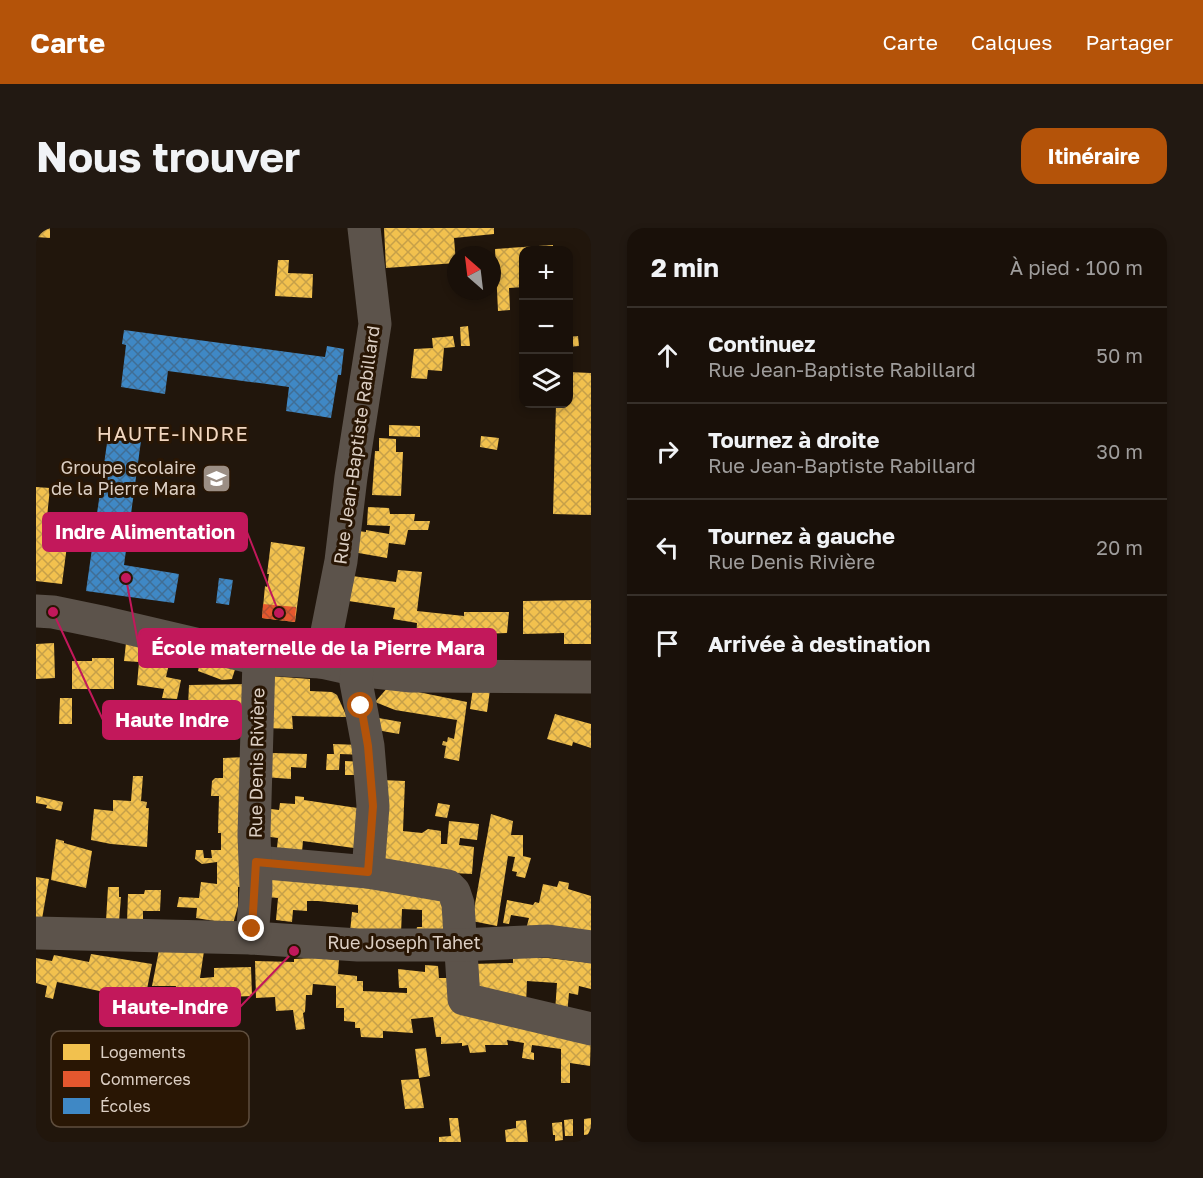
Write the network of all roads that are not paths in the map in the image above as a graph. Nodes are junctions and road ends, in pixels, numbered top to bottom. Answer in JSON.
{"nodes":[{"id":1,"x":364,"y":228,"type":"edge"},
{"id":2,"x":36,"y":611,"type":"edge"},
{"id":3,"x":259,"y":659,"type":"junction"},
{"id":4,"x":321,"y":662,"type":"junction"},
{"id":5,"x":357,"y":670,"type":"junction"},
{"id":6,"x":591,"y":677,"type":"edge"},
{"id":7,"x":256,"y":862,"type":"junction"},
{"id":8,"x":368,"y":872,"type":"junction"},
{"id":9,"x":36,"y":933,"type":"edge"},
{"id":10,"x":252,"y":938,"type":"junction"},
{"id":11,"x":460,"y":945,"type":"junction"},
{"id":12,"x":591,"y":948,"type":"edge"},
{"id":13,"x":591,"y":1029,"type":"edge"}],
"edges":[{"from":1,"to":4,"type":"street","name":"Rue Jean-Baptiste Rabillard"},
{"from":2,"to":3,"type":"street"},
{"from":3,"to":4,"type":"street"},
{"from":3,"to":7,"type":"street","name":"Rue Denis Rivière"},
{"from":4,"to":5,"type":"street"},
{"from":5,"to":6,"type":"street"},
{"from":5,"to":8,"type":"street"},
{"from":7,"to":8,"type":"street"},
{"from":7,"to":10,"type":"street","name":"Rue Denis Rivière"},
{"from":8,"to":11,"type":"street"},
{"from":9,"to":10,"type":"street","name":"Rue Joseph Tahet"},
{"from":10,"to":11,"type":"street","name":"Rue Joseph Tahet"},
{"from":11,"to":12,"type":"street","name":"Rue Joseph Tahet"},
{"from":11,"to":13,"type":"street"}]}
